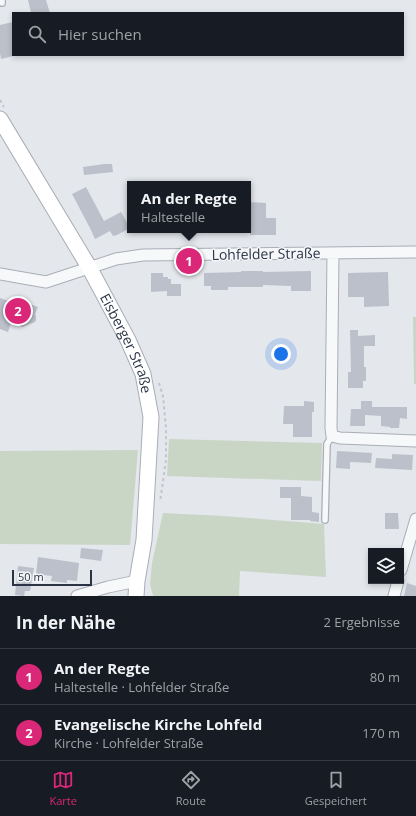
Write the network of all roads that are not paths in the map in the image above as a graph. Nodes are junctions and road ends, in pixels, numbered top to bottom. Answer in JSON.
{"nodes":[{"id":1,"x":0,"y":119,"type":"edge"},
{"id":2,"x":416,"y":252,"type":"edge"},
{"id":3,"x":333,"y":253,"type":"junction"},
{"id":4,"x":88,"y":267,"type":"junction"},
{"id":5,"x":0,"y":274,"type":"edge"},
{"id":6,"x":332,"y":436,"type":"junction"},
{"id":7,"x":416,"y":442,"type":"edge"},
{"id":8,"x":416,"y":519,"type":"edge"},
{"id":9,"x":325,"y":520,"type":"dead end"},
{"id":10,"x":404,"y":560,"type":"edge"},
{"id":11,"x":397,"y":584,"type":"edge"},
{"id":12,"x":137,"y":589,"type":"edge"},
{"id":13,"x":77,"y":596,"type":"edge"},
{"id":14,"x":394,"y":596,"type":"edge"}],
"edges":[{"from":1,"to":4,"type":"main road","name":"Eisberger Straße"},
{"from":2,"to":3,"type":"street","name":"Lohfelder Straße"},
{"from":3,"to":4,"type":"street","name":"Lohfelder Straße"},
{"from":3,"to":6,"type":"street"},
{"from":4,"to":5,"type":"street","name":"Lohfelder Straße"},
{"from":4,"to":12,"type":"main road","name":"Eisberger Straße"},
{"from":6,"to":7,"type":"street"},
{"from":6,"to":9,"type":"lane"},
{"from":8,"to":10,"type":"street"},
{"from":11,"to":14,"type":"street"},
{"from":12,"to":13,"type":"street"}]}
